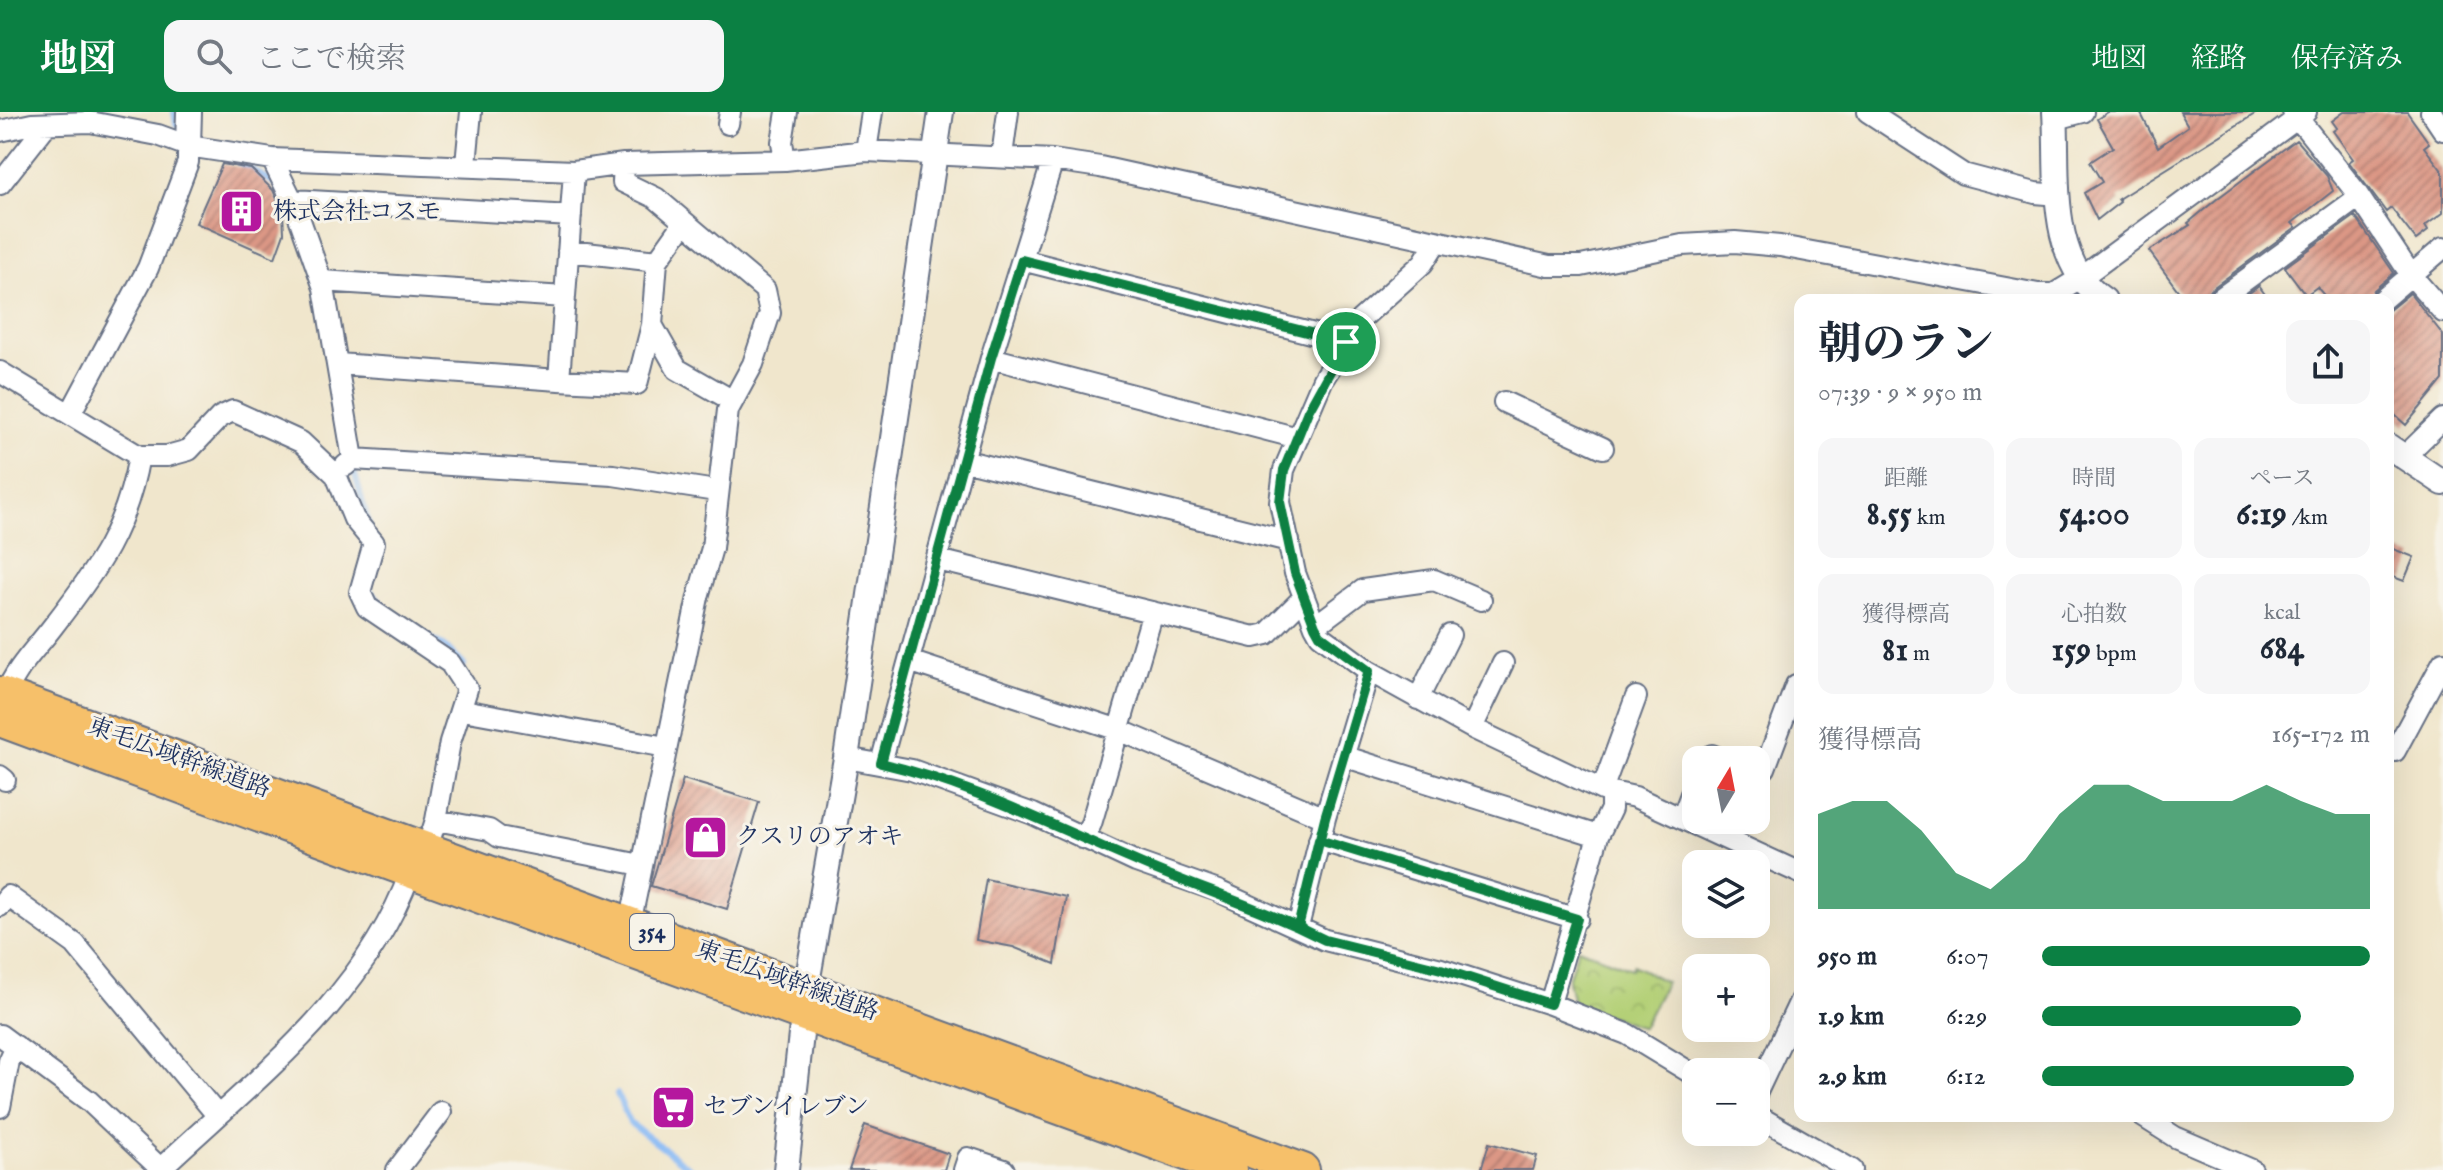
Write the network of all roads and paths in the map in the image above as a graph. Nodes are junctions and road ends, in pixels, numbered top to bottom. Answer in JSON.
{"nodes":[{"id":1,"x":189,"y":112,"type":"edge"},
{"id":2,"x":471,"y":112,"type":"edge"},
{"id":3,"x":787,"y":112,"type":"edge"},
{"id":4,"x":872,"y":112,"type":"edge"},
{"id":5,"x":941,"y":112,"type":"edge"},
{"id":6,"x":1008,"y":112,"type":"edge"},
{"id":7,"x":1868,"y":112,"type":"edge"},
{"id":8,"x":2083,"y":112,"type":"edge"},
{"id":9,"x":2431,"y":112,"type":"edge"},
{"id":10,"x":2299,"y":114,"type":"edge"},
{"id":11,"x":2056,"y":116,"type":"edge"},
{"id":12,"x":47,"y":124,"type":"junction"},
{"id":13,"x":2443,"y":130,"type":"edge"},
{"id":14,"x":0,"y":131,"type":"edge"},
{"id":15,"x":188,"y":146,"type":"junction"},
{"id":16,"x":866,"y":151,"type":"junction"},
{"id":17,"x":935,"y":154,"type":"junction"},
{"id":18,"x":1002,"y":156,"type":"junction"},
{"id":19,"x":272,"y":159,"type":"junction"},
{"id":20,"x":785,"y":160,"type":"junction"},
{"id":21,"x":1053,"y":160,"type":"junction"},
{"id":22,"x":466,"y":164,"type":"junction"},
{"id":23,"x":624,"y":164,"type":"junction"},
{"id":24,"x":574,"y":171,"type":"junction"},
{"id":25,"x":0,"y":184,"type":"edge"},
{"id":26,"x":2059,"y":195,"type":"junction"},
{"id":27,"x":2359,"y":197,"type":"junction"},
{"id":28,"x":293,"y":200,"type":"junction"},
{"id":29,"x":571,"y":216,"type":"junction"},
{"id":30,"x":684,"y":223,"type":"junction"},
{"id":31,"x":1437,"y":241,"type":"junction"},
{"id":32,"x":2443,"y":248,"type":"edge"},
{"id":33,"x":568,"y":251,"type":"junction"},
{"id":34,"x":1022,"y":260,"type":"junction"},
{"id":35,"x":657,"y":261,"type":"junction"},
{"id":36,"x":2411,"y":275,"type":"junction"},
{"id":37,"x":2082,"y":277,"type":"junction"},
{"id":38,"x":322,"y":281,"type":"junction"},
{"id":39,"x":2038,"y":294,"type":"edge"},
{"id":40,"x":2058,"y":294,"type":"edge"},
{"id":41,"x":2096,"y":294,"type":"edge"},
{"id":42,"x":2226,"y":294,"type":"edge"},
{"id":43,"x":2389,"y":294,"type":"edge"},
{"id":44,"x":565,"y":297,"type":"junction"},
{"id":45,"x":2443,"y":312,"type":"edge"},
{"id":46,"x":652,"y":325,"type":"junction"},
{"id":47,"x":1346,"y":342,"type":"junction"},
{"id":48,"x":991,"y":358,"type":"junction"},
{"id":49,"x":338,"y":364,"type":"junction"},
{"id":50,"x":0,"y":372,"type":"edge"},
{"id":51,"x":559,"y":380,"type":"junction"},
{"id":52,"x":733,"y":401,"type":"junction"},
{"id":53,"x":1504,"y":402,"type":"dead end"},
{"id":54,"x":70,"y":414,"type":"junction"},
{"id":55,"x":2443,"y":419,"type":"edge"},
{"id":56,"x":1298,"y":438,"type":"junction"},
{"id":57,"x":1603,"y":448,"type":"dead end"},
{"id":58,"x":2396,"y":451,"type":"edge"},
{"id":59,"x":139,"y":456,"type":"junction"},
{"id":60,"x":353,"y":459,"type":"junction"},
{"id":61,"x":963,"y":460,"type":"junction"},
{"id":62,"x":336,"y":475,"type":"junction"},
{"id":63,"x":2443,"y":483,"type":"edge"},
{"id":64,"x":716,"y":491,"type":"junction"},
{"id":65,"x":1289,"y":541,"type":"junction"},
{"id":66,"x":938,"y":560,"type":"junction"},
{"id":67,"x":1303,"y":598,"type":"junction"},
{"id":68,"x":1481,"y":600,"type":"dead end"},
{"id":69,"x":1153,"y":612,"type":"junction"},
{"id":70,"x":1315,"y":626,"type":"junction"},
{"id":71,"x":1450,"y":635,"type":"dead end"},
{"id":72,"x":909,"y":661,"type":"junction"},
{"id":73,"x":2443,"y":662,"type":"edge"},
{"id":74,"x":1503,"y":663,"type":"dead end"},
{"id":75,"x":1369,"y":671,"type":"junction"},
{"id":76,"x":1794,"y":694,"type":"edge"},
{"id":77,"x":1636,"y":697,"type":"dead end"},
{"id":78,"x":1418,"y":699,"type":"junction"},
{"id":79,"x":2,"y":703,"type":"edge"},
{"id":80,"x":463,"y":710,"type":"junction"},
{"id":81,"x":1472,"y":728,"type":"junction"},
{"id":82,"x":1119,"y":730,"type":"junction"},
{"id":83,"x":666,"y":747,"type":"junction"},
{"id":84,"x":2395,"y":751,"type":"dead end"},
{"id":85,"x":1770,"y":755,"type":"edge"},
{"id":86,"x":1343,"y":756,"type":"junction"},
{"id":87,"x":846,"y":758,"type":"junction"},
{"id":88,"x":881,"y":763,"type":"junction"},
{"id":89,"x":1606,"y":791,"type":"junction"},
{"id":90,"x":1325,"y":818,"type":"junction"},
{"id":91,"x":1682,"y":818,"type":"edge"},
{"id":92,"x":1716,"y":834,"type":"edge"},
{"id":93,"x":1598,"y":836,"type":"junction"},
{"id":94,"x":1082,"y":838,"type":"junction"},
{"id":95,"x":1319,"y":840,"type":"junction"},
{"id":96,"x":424,"y":847,"type":"junction"},
{"id":97,"x":641,"y":865,"type":"junction"},
{"id":98,"x":1794,"y":870,"type":"edge"},
{"id":99,"x":0,"y":906,"type":"edge"},
{"id":100,"x":1577,"y":919,"type":"junction"},
{"id":101,"x":630,"y":924,"type":"junction"},
{"id":102,"x":1298,"y":927,"type":"junction"},
{"id":103,"x":805,"y":1001,"type":"junction"},
{"id":104,"x":1550,"y":1004,"type":"junction"},
{"id":105,"x":1794,"y":1014,"type":"edge"},
{"id":106,"x":8,"y":1040,"type":"edge"},
{"id":107,"x":1770,"y":1064,"type":"edge"},
{"id":108,"x":1682,"y":1067,"type":"edge"},
{"id":109,"x":0,"y":1107,"type":"edge"},
{"id":110,"x":441,"y":1112,"type":"dead end"},
{"id":111,"x":217,"y":1115,"type":"junction"},
{"id":112,"x":2151,"y":1122,"type":"edge"},
{"id":113,"x":1770,"y":1123,"type":"edge"},
{"id":114,"x":161,"y":1169,"type":"edge"},
{"id":115,"x":397,"y":1170,"type":"edge"},
{"id":116,"x":786,"y":1170,"type":"edge"},
{"id":117,"x":964,"y":1170,"type":"edge"},
{"id":118,"x":1004,"y":1170,"type":"edge"},
{"id":119,"x":1230,"y":1170,"type":"edge"},
{"id":120,"x":1303,"y":1170,"type":"edge"},
{"id":121,"x":1852,"y":1170,"type":"edge"},
{"id":122,"x":2252,"y":1170,"type":"edge"}],
"edges":[{"from":1,"to":15,"type":"street"},
{"from":2,"to":22,"type":"street"},
{"from":3,"to":20,"type":"street"},
{"from":4,"to":16,"type":"street"},
{"from":5,"to":17,"type":"street"},
{"from":6,"to":18,"type":"street"},
{"from":7,"to":26,"type":"street"},
{"from":8,"to":11,"type":"street"},
{"from":9,"to":13,"type":"street"},
{"from":10,"to":27,"type":"street"},
{"from":10,"to":37,"type":"street"},
{"from":11,"to":26,"type":"street"},
{"from":12,"to":14,"type":"street"},
{"from":12,"to":15,"type":"street"},
{"from":12,"to":25,"type":"street"},
{"from":15,"to":19,"type":"street"},
{"from":15,"to":54,"type":"street"},
{"from":16,"to":17,"type":"street"},
{"from":16,"to":20,"type":"street"},
{"from":17,"to":18,"type":"street"},
{"from":17,"to":87,"type":"street"},
{"from":18,"to":21,"type":"street"},
{"from":19,"to":22,"type":"street"},
{"from":19,"to":28,"type":"street"},
{"from":20,"to":23,"type":"street"},
{"from":21,"to":31,"type":"street"},
{"from":21,"to":34,"type":"street"},
{"from":22,"to":24,"type":"street"},
{"from":23,"to":24,"type":"street"},
{"from":23,"to":30,"type":"street"},
{"from":24,"to":29,"type":"street"},
{"from":26,"to":37,"type":"street"},
{"from":27,"to":36,"type":"street"},
{"from":27,"to":42,"type":"street"},
{"from":28,"to":29,"type":"street"},
{"from":28,"to":38,"type":"street"},
{"from":29,"to":33,"type":"street"},
{"from":30,"to":35,"type":"street"},
{"from":30,"to":52,"type":"street"},
{"from":31,"to":39,"type":"street"},
{"from":31,"to":47,"type":"street"},
{"from":32,"to":36,"type":"street"},
{"from":33,"to":35,"type":"street"},
{"from":33,"to":44,"type":"street"},
{"from":34,"to":47,"type":"street"},
{"from":34,"to":48,"type":"street"},
{"from":35,"to":46,"type":"street"},
{"from":36,"to":43,"type":"street"},
{"from":36,"to":45,"type":"street"},
{"from":37,"to":40,"type":"street"},
{"from":37,"to":41,"type":"street"},
{"from":38,"to":44,"type":"street"},
{"from":38,"to":49,"type":"street"},
{"from":44,"to":51,"type":"street"},
{"from":46,"to":51,"type":"street"},
{"from":46,"to":52,"type":"street"},
{"from":47,"to":56,"type":"street"},
{"from":48,"to":56,"type":"street"},
{"from":48,"to":61,"type":"street"},
{"from":49,"to":51,"type":"street"},
{"from":49,"to":60,"type":"street"},
{"from":50,"to":54,"type":"street"},
{"from":52,"to":64,"type":"street"},
{"from":53,"to":57,"type":"street"},
{"from":54,"to":59,"type":"street"},
{"from":55,"to":58,"type":"street"},
{"from":56,"to":65,"type":"street"},
{"from":58,"to":63,"type":"street"},
{"from":59,"to":62,"type":"street"},
{"from":59,"to":79,"type":"street"},
{"from":60,"to":62,"type":"street"},
{"from":60,"to":64,"type":"street"},
{"from":61,"to":65,"type":"street"},
{"from":61,"to":66,"type":"street"},
{"from":62,"to":80,"type":"street"},
{"from":64,"to":83,"type":"street"},
{"from":65,"to":67,"type":"street"},
{"from":66,"to":69,"type":"street"},
{"from":66,"to":72,"type":"street"},
{"from":67,"to":69,"type":"street"},
{"from":67,"to":70,"type":"street"},
{"from":68,"to":70,"type":"street"},
{"from":69,"to":82,"type":"street"},
{"from":70,"to":75,"type":"street"},
{"from":71,"to":78,"type":"street"},
{"from":72,"to":82,"type":"street"},
{"from":72,"to":88,"type":"street"},
{"from":73,"to":84,"type":"street"},
{"from":74,"to":81,"type":"street"},
{"from":75,"to":78,"type":"street"},
{"from":75,"to":86,"type":"street"},
{"from":76,"to":85,"type":"street"},
{"from":77,"to":89,"type":"street"},
{"from":78,"to":81,"type":"street"},
{"from":79,"to":96,"type":"highway","name":"東毛広域幹線道路","number":"354"},
{"from":80,"to":83,"type":"street"},
{"from":80,"to":96,"type":"street"},
{"from":81,"to":89,"type":"street"},
{"from":82,"to":90,"type":"street"},
{"from":82,"to":94,"type":"street"},
{"from":83,"to":97,"type":"street"},
{"from":86,"to":90,"type":"street"},
{"from":86,"to":93,"type":"street"},
{"from":87,"to":88,"type":"street"},
{"from":87,"to":103,"type":"street"},
{"from":88,"to":94,"type":"street"},
{"from":89,"to":91,"type":"street"},
{"from":89,"to":93,"type":"street"},
{"from":90,"to":95,"type":"street"},
{"from":92,"to":98,"type":"street"},
{"from":93,"to":100,"type":"street"},
{"from":94,"to":102,"type":"street"},
{"from":95,"to":100,"type":"street"},
{"from":95,"to":102,"type":"street"},
{"from":96,"to":97,"type":"street"},
{"from":96,"to":101,"type":"highway","name":"東毛広域幹線道路","number":"354"},
{"from":96,"to":103,"type":"highway","name":"東毛広域幹線道路","number":"354"},
{"from":96,"to":111,"type":"street"},
{"from":97,"to":101,"type":"street"},
{"from":99,"to":111,"type":"street"},
{"from":100,"to":104,"type":"street"},
{"from":101,"to":103,"type":"highway","name":"東毛広域幹線道路","number":"354"},
{"from":102,"to":104,"type":"street"},
{"from":103,"to":116,"type":"street"},
{"from":103,"to":119,"type":"highway","name":"東毛広域幹線道路","number":"354"},
{"from":103,"to":120,"type":"highway","name":"東毛広域幹線道路","number":"354"},
{"from":104,"to":108,"type":"street"},
{"from":105,"to":107,"type":"street"},
{"from":106,"to":109,"type":"street"},
{"from":106,"to":114,"type":"street"},
{"from":110,"to":115,"type":"street"},
{"from":111,"to":114,"type":"street"},
{"from":112,"to":122,"type":"street"},
{"from":113,"to":121,"type":"street"},
{"from":117,"to":118,"type":"street"}]}
